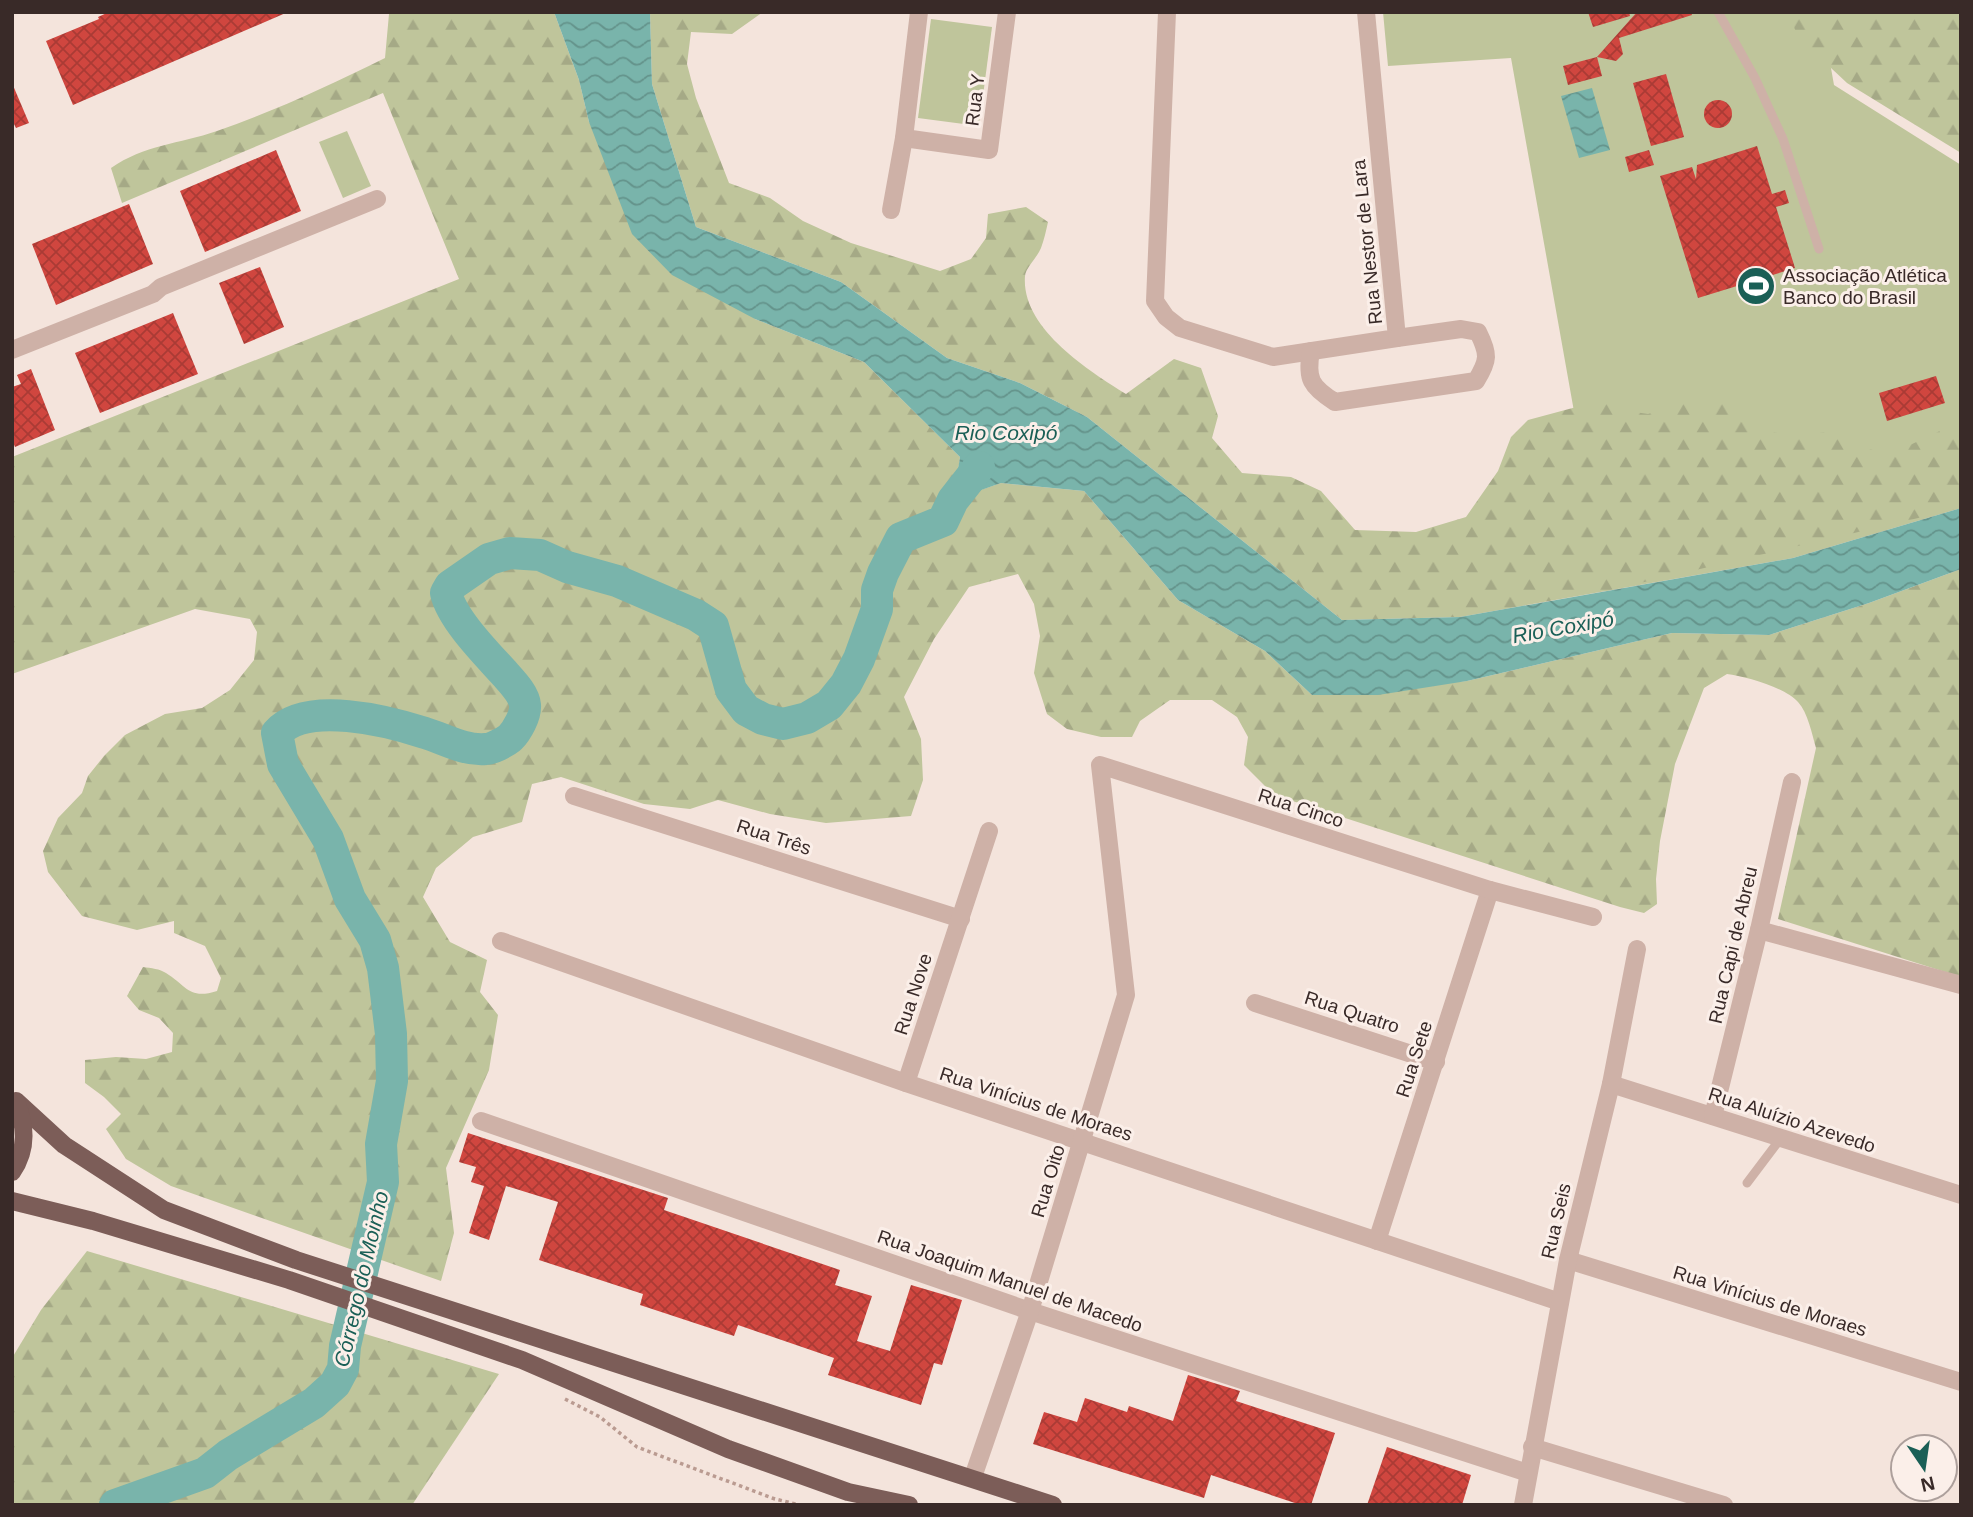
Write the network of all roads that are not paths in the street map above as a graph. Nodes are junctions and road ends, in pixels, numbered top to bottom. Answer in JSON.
{"nodes":[{"id":1,"x":919,"y":12,"type":"edge"},
{"id":2,"x":1007,"y":12,"type":"edge"},
{"id":3,"x":1167,"y":12,"type":"edge"},
{"id":4,"x":1366,"y":12,"type":"edge"},
{"id":5,"x":1718,"y":12,"type":"edge"},
{"id":6,"x":904,"y":138,"type":"junction"},
{"id":7,"x":377,"y":199,"type":"dead end"},
{"id":8,"x":891,"y":210,"type":"dead end"},
{"id":9,"x":1819,"y":249,"type":"dead end"},
{"id":10,"x":1397,"y":338,"type":"junction"},
{"id":11,"x":12,"y":350,"type":"edge"},
{"id":12,"x":1311,"y":351,"type":"junction"},
{"id":13,"x":1100,"y":765,"type":"joint"},
{"id":14,"x":1791,"y":782,"type":"dead end"},
{"id":15,"x":574,"y":796,"type":"dead end"},
{"id":16,"x":989,"y":831,"type":"dead end"},
{"id":17,"x":1490,"y":890,"type":"junction"},
{"id":18,"x":1593,"y":917,"type":"dead end"},
{"id":19,"x":961,"y":919,"type":"junction"},
{"id":20,"x":1759,"y":930,"type":"junction"},
{"id":21,"x":501,"y":942,"type":"dead end"},
{"id":22,"x":1637,"y":949,"type":"dead end"},
{"id":23,"x":1961,"y":985,"type":"edge"},
{"id":24,"x":1255,"y":1003,"type":"dead end"},
{"id":25,"x":1436,"y":1062,"type":"junction"},
{"id":26,"x":906,"y":1083,"type":"junction"},
{"id":27,"x":1611,"y":1084,"type":"junction"},
{"id":28,"x":14,"y":1098,"type":"edge"},
{"id":29,"x":1713,"y":1116,"type":"junction"},
{"id":30,"x":481,"y":1121,"type":"dead end"},
{"id":31,"x":1781,"y":1138,"type":"junction"},
{"id":32,"x":1083,"y":1141,"type":"junction"},
{"id":33,"x":12,"y":1172,"type":"edge"},
{"id":34,"x":1747,"y":1183,"type":"dead end"},
{"id":35,"x":1961,"y":1195,"type":"edge"},
{"id":36,"x":12,"y":1201,"type":"edge"},
{"id":37,"x":1377,"y":1241,"type":"junction"},
{"id":38,"x":1568,"y":1260,"type":"junction"},
{"id":39,"x":1560,"y":1302,"type":"junction"},
{"id":40,"x":1030,"y":1311,"type":"junction"},
{"id":41,"x":1961,"y":1382,"type":"edge"},
{"id":42,"x":1532,"y":1447,"type":"junction"},
{"id":43,"x":1528,"y":1473,"type":"junction"},
{"id":44,"x":973,"y":1478,"type":"junction"},
{"id":45,"x":909,"y":1505,"type":"edge"},
{"id":46,"x":1054,"y":1505,"type":"edge"},
{"id":47,"x":1523,"y":1505,"type":"edge"},
{"id":48,"x":1724,"y":1505,"type":"edge"}],
"edges":[{"from":1,"to":6,"type":"street"},
{"from":2,"to":6,"type":"street","name":"Rua Y"},
{"from":3,"to":12,"type":"street","name":"Rua Nestor de Lara"},
{"from":4,"to":10,"type":"street","name":"Rua Nestor de Lara"},
{"from":5,"to":9,"type":"lane"},
{"from":6,"to":8,"type":"street"},
{"from":7,"to":11,"type":"street"},
{"from":10,"to":12,"type":"street","name":"Rua Nestor de Lara"},
{"from":10,"to":12,"type":"street"},
{"from":13,"to":17,"type":"street","name":"Rua Cinco"},
{"from":13,"to":32,"type":"street","name":"Rua Oito"},
{"from":14,"to":20,"type":"street","name":"Rua Capi de Abreu"},
{"from":15,"to":19,"type":"street","name":"Rua Três"},
{"from":16,"to":19,"type":"street","name":"Rua Nove"},
{"from":17,"to":18,"type":"street","name":"Rua Cinco"},
{"from":17,"to":25,"type":"street","name":"Rua Sete"},
{"from":19,"to":26,"type":"street","name":"Rua Nove"},
{"from":20,"to":23,"type":"street"},
{"from":20,"to":29,"type":"street","name":"Rua Capi de Abreu"},
{"from":21,"to":26,"type":"street","name":"Rua Vinícius de Moraes"},
{"from":22,"to":27,"type":"street","name":"Rua Seis"},
{"from":24,"to":25,"type":"street","name":"Rua Quatro"},
{"from":25,"to":37,"type":"street","name":"Rua Sete"},
{"from":26,"to":32,"type":"street","name":"Rua Vinícius de Moraes"},
{"from":27,"to":29,"type":"street","name":"Rua Aluízio Azevedo"},
{"from":27,"to":38,"type":"street","name":"Rua Seis"},
{"from":28,"to":33,"type":"main road"},
{"from":28,"to":44,"type":"main road"},
{"from":29,"to":31,"type":"street","name":"Rua Aluízio Azevedo"},
{"from":30,"to":40,"type":"street","name":"Rua Joaquim Manuel de Macedo"},
{"from":31,"to":34,"type":"lane"},
{"from":31,"to":35,"type":"street","name":"Rua Aluízio Azevedo"},
{"from":32,"to":37,"type":"street","name":"Rua Vinícius de Moraes"},
{"from":32,"to":40,"type":"street","name":"Rua Oito"},
{"from":36,"to":45,"type":"main road"},
{"from":37,"to":39,"type":"street","name":"Rua Vinícius de Moraes"},
{"from":38,"to":39,"type":"street","name":"Rua Seis"},
{"from":38,"to":41,"type":"street","name":"Rua Vinícius de Moraes"},
{"from":39,"to":42,"type":"street","name":"Rua Seis"},
{"from":40,"to":43,"type":"street","name":"Rua Joaquim Manuel de Macedo"},
{"from":40,"to":44,"type":"street","name":"Rua Oito"},
{"from":42,"to":43,"type":"street","name":"Rua Seis"},
{"from":42,"to":48,"type":"street"},
{"from":43,"to":47,"type":"street","name":"Rua Seis"},
{"from":44,"to":46,"type":"main road"}]}
